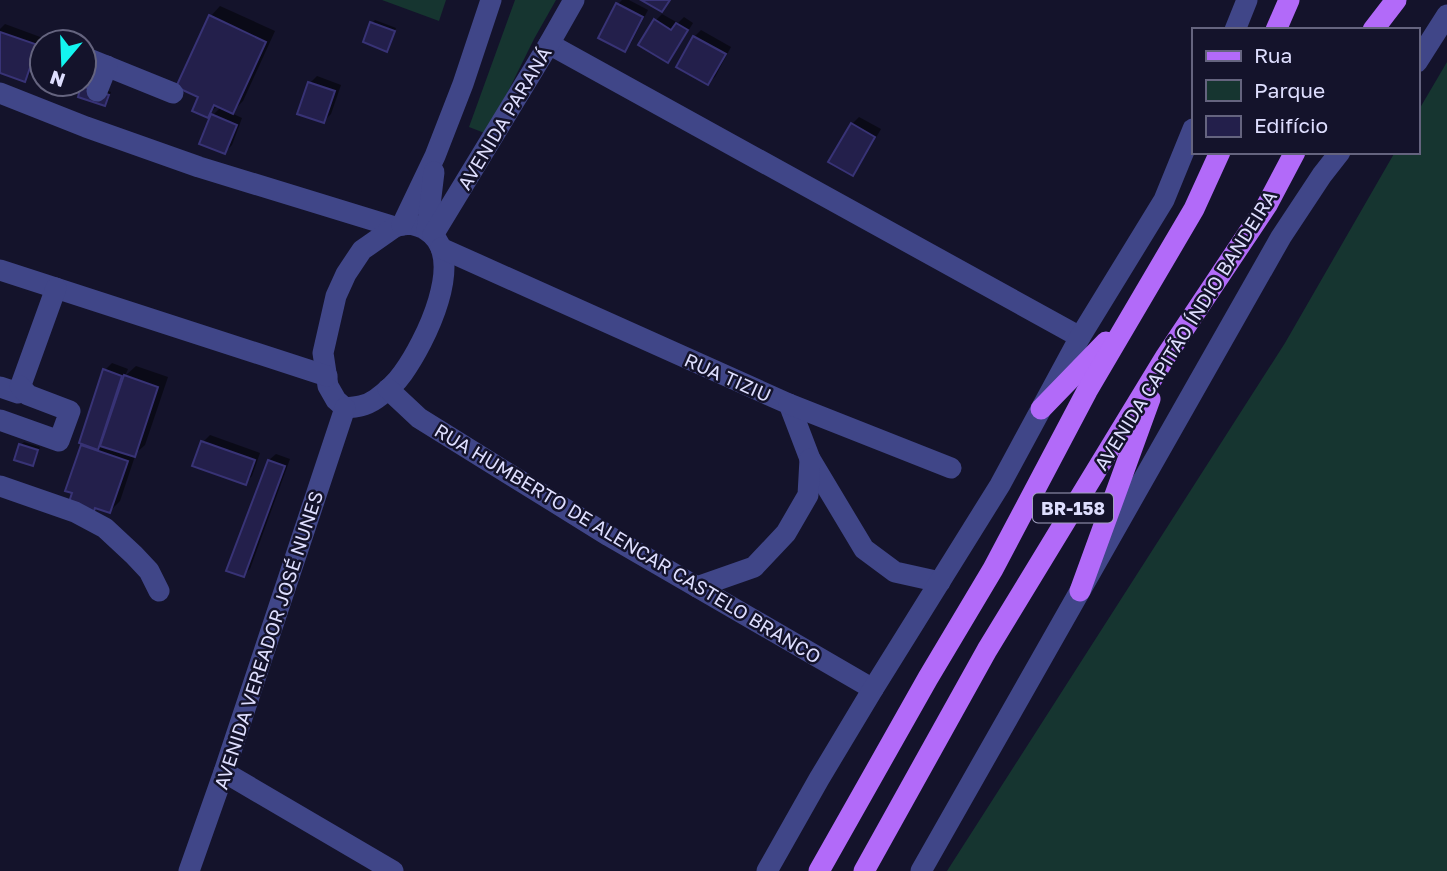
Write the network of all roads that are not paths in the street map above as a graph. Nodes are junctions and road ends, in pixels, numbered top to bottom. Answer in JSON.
{"nodes":[{"id":1,"x":491,"y":0,"type":"edge"},
{"id":2,"x":574,"y":0,"type":"edge"},
{"id":3,"x":1247,"y":0,"type":"edge"},
{"id":4,"x":1289,"y":0,"type":"edge"},
{"id":5,"x":1396,"y":0,"type":"edge"},
{"id":6,"x":1447,"y":15,"type":"edge"},
{"id":7,"x":1236,"y":28,"type":"edge"},
{"id":8,"x":1277,"y":28,"type":"edge"},
{"id":9,"x":1375,"y":28,"type":"edge"},
{"id":10,"x":549,"y":44,"type":"junction"},
{"id":11,"x":1419,"y":59,"type":"edge"},
{"id":12,"x":98,"y":62,"type":"edge"},
{"id":13,"x":107,"y":66,"type":"junction"},
{"id":14,"x":0,"y":93,"type":"edge"},
{"id":15,"x":173,"y":93,"type":"dead end"},
{"id":16,"x":86,"y":127,"type":"junction"},
{"id":17,"x":1192,"y":131,"type":"edge"},
{"id":18,"x":1219,"y":154,"type":"edge"},
{"id":19,"x":1294,"y":154,"type":"edge"},
{"id":20,"x":1338,"y":154,"type":"edge"},
{"id":21,"x":435,"y":156,"type":"junction"},
{"id":22,"x":399,"y":226,"type":"junction"},
{"id":23,"x":433,"y":238,"type":"junction"},
{"id":24,"x":0,"y":270,"type":"edge"},
{"id":25,"x":56,"y":288,"type":"junction"},
{"id":26,"x":1127,"y":321,"type":"junction"},
{"id":27,"x":1080,"y":337,"type":"junction"},
{"id":28,"x":1166,"y":356,"type":"junction"},
{"id":29,"x":327,"y":376,"type":"junction"},
{"id":30,"x":10,"y":386,"type":"edge"},
{"id":31,"x":388,"y":389,"type":"junction"},
{"id":32,"x":789,"y":404,"type":"junction"},
{"id":33,"x":345,"y":408,"type":"junction"},
{"id":34,"x":1041,"y":409,"type":"junction"},
{"id":35,"x":0,"y":420,"type":"edge"},
{"id":36,"x":810,"y":459,"type":"junction"},
{"id":37,"x":951,"y":468,"type":"dead end"},
{"id":38,"x":0,"y":486,"type":"edge"},
{"id":39,"x":940,"y":582,"type":"junction"},
{"id":40,"x":697,"y":587,"type":"junction"},
{"id":41,"x":159,"y":591,"type":"dead end"},
{"id":42,"x":1080,"y":591,"type":"junction"},
{"id":43,"x":873,"y":689,"type":"junction"},
{"id":44,"x":224,"y":772,"type":"junction"},
{"id":45,"x":189,"y":871,"type":"edge"},
{"id":46,"x":393,"y":871,"type":"edge"},
{"id":47,"x":767,"y":871,"type":"edge"},
{"id":48,"x":819,"y":871,"type":"edge"},
{"id":49,"x":864,"y":871,"type":"edge"},
{"id":50,"x":921,"y":871,"type":"edge"}],
"edges":[{"from":1,"to":21,"type":"street"},
{"from":2,"to":10,"type":"street","name":"AVENIDA PARANÁ"},
{"from":3,"to":7,"type":"street"},
{"from":4,"to":8,"type":"main road"},
{"from":5,"to":9,"type":"main road"},
{"from":6,"to":11,"type":"street"},
{"from":10,"to":23,"type":"street","name":"AVENIDA PARANÁ"},
{"from":10,"to":27,"type":"street"},
{"from":12,"to":13,"type":"street"},
{"from":13,"to":15,"type":"street"},
{"from":13,"to":16,"type":"street"},
{"from":14,"to":16,"type":"street"},
{"from":16,"to":22,"type":"street"},
{"from":17,"to":27,"type":"street"},
{"from":18,"to":26,"type":"main road"},
{"from":19,"to":28,"type":"main road","name":"AVENIDA CAPITÃO ÍNDIO BANDEIRA","number":"BR-158"},
{"from":20,"to":42,"type":"street"},
{"from":21,"to":22,"type":"street"},
{"from":21,"to":23,"type":"street"},
{"from":22,"to":23,"type":"street","name":"RUA TIZIU"},
{"from":22,"to":29,"type":"street"},
{"from":23,"to":31,"type":"street"},
{"from":23,"to":32,"type":"street","name":"RUA TIZIU"},
{"from":24,"to":25,"type":"street"},
{"from":25,"to":29,"type":"street"},
{"from":25,"to":30,"type":"street"},
{"from":26,"to":34,"type":"main road"},
{"from":26,"to":48,"type":"main road"},
{"from":27,"to":34,"type":"street"},
{"from":28,"to":42,"type":"main road"},
{"from":28,"to":49,"type":"main road","name":"AVENIDA CAPITÃO ÍNDIO BANDEIRA","number":"BR-158"},
{"from":29,"to":33,"type":"street"},
{"from":30,"to":35,"type":"street"},
{"from":31,"to":33,"type":"street"},
{"from":31,"to":40,"type":"street","name":"RUA HUMBERTO DE ALENCAR CASTELO BRANCO"},
{"from":32,"to":36,"type":"street","name":"RUA TIZIU"},
{"from":32,"to":37,"type":"street"},
{"from":33,"to":44,"type":"street","name":"AVENIDA VEREADOR JOSÉ NUNES"},
{"from":34,"to":39,"type":"street"},
{"from":36,"to":39,"type":"street","name":"RUA TIZIU"},
{"from":36,"to":40,"type":"street"},
{"from":38,"to":41,"type":"street"},
{"from":39,"to":43,"type":"street"},
{"from":40,"to":43,"type":"street","name":"RUA HUMBERTO DE ALENCAR CASTELO BRANCO"},
{"from":42,"to":50,"type":"street"},
{"from":43,"to":47,"type":"street"},
{"from":44,"to":45,"type":"street","name":"AVENIDA VEREADOR JOSÉ NUNES"},
{"from":44,"to":46,"type":"street"}]}
